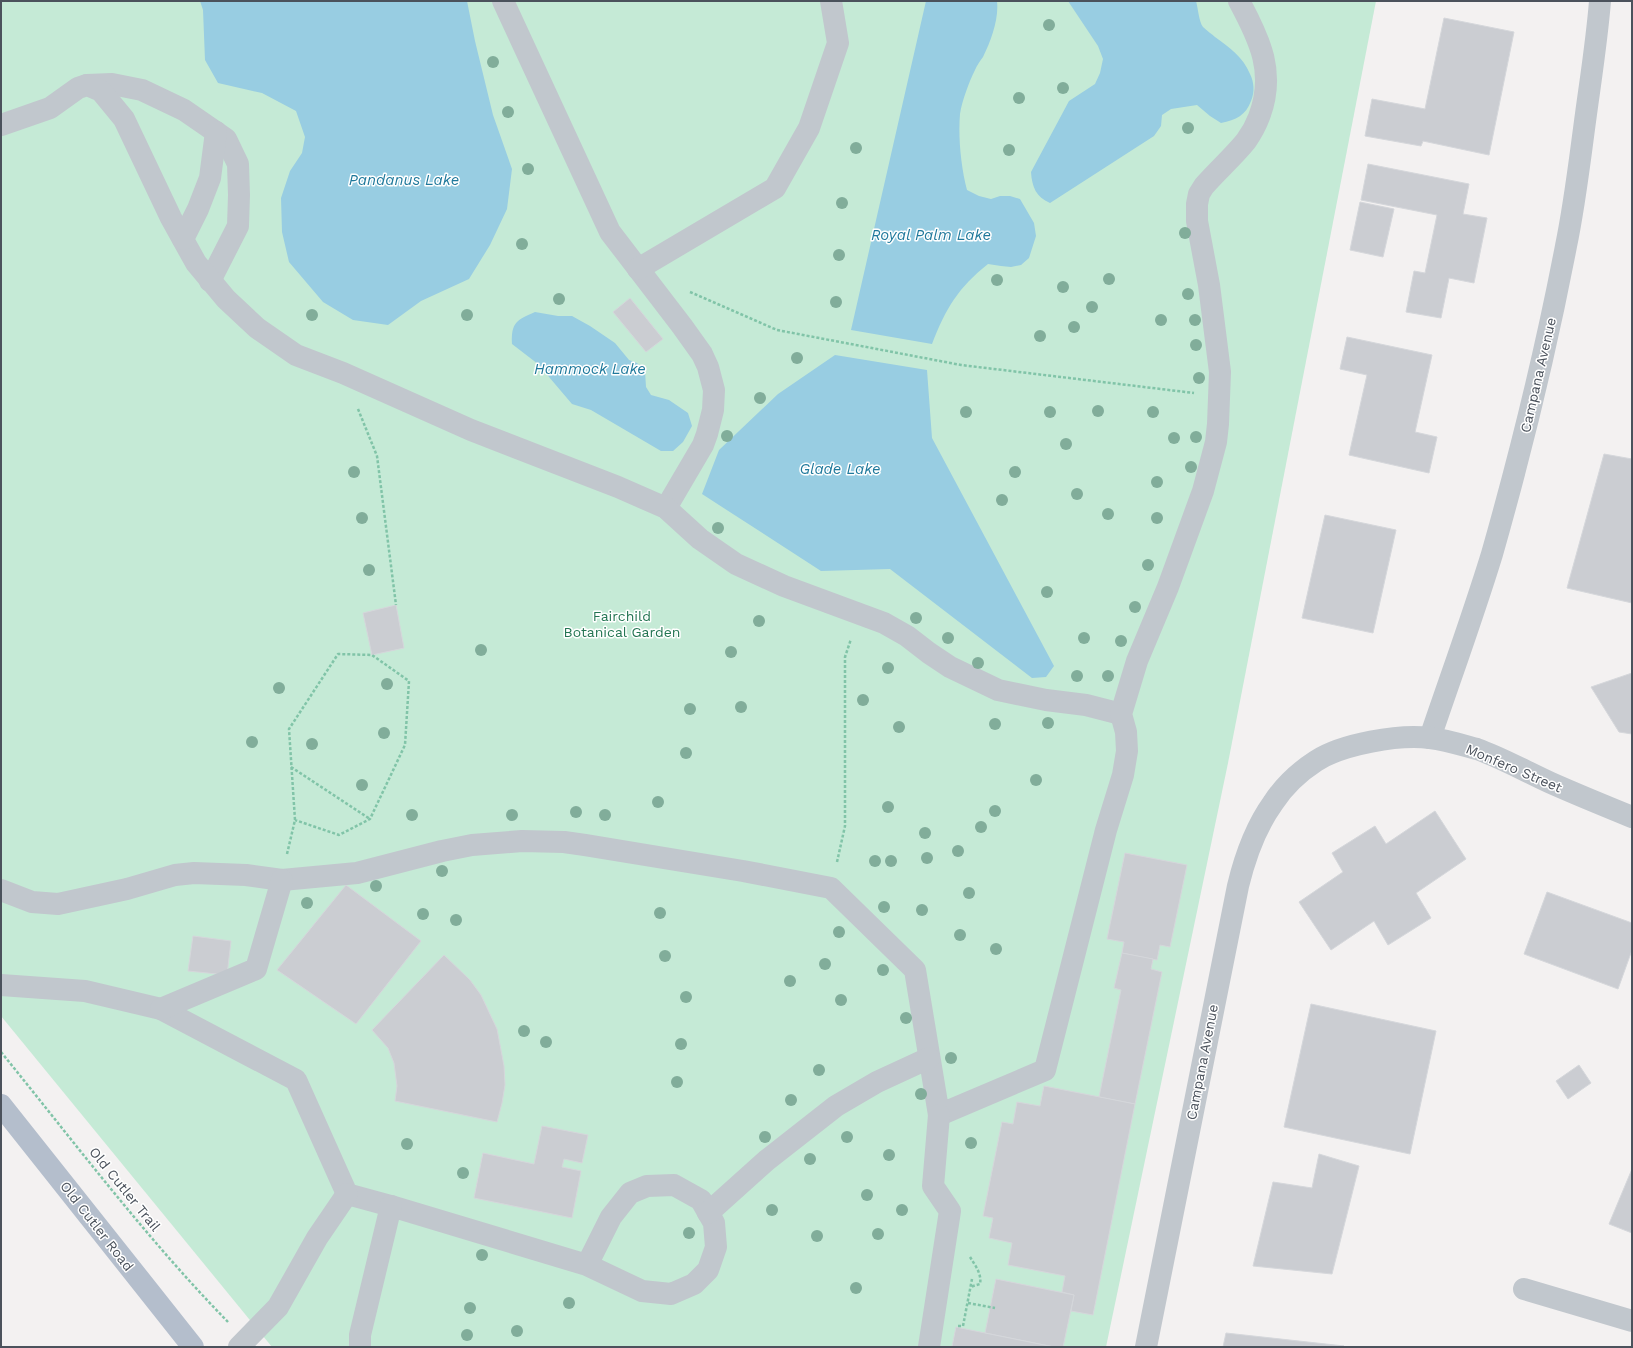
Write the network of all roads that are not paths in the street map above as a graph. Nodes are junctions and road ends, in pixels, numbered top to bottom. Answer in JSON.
{"nodes":[{"id":1,"x":503,"y":1,"type":"edge"},
{"id":2,"x":831,"y":1,"type":"edge"},
{"id":3,"x":1239,"y":1,"type":"edge"},
{"id":4,"x":1600,"y":1,"type":"edge"},
{"id":5,"x":87,"y":85,"type":"junction"},
{"id":6,"x":1,"y":124,"type":"edge"},
{"id":7,"x":216,"y":132,"type":"junction"},
{"id":8,"x":182,"y":239,"type":"junction"},
{"id":9,"x":638,"y":269,"type":"junction"},
{"id":10,"x":210,"y":281,"type":"junction"},
{"id":11,"x":666,"y":508,"type":"junction"},
{"id":12,"x":1121,"y":714,"type":"junction"},
{"id":13,"x":1430,"y":738,"type":"junction"},
{"id":14,"x":1285,"y":787,"type":"joint"},
{"id":15,"x":1632,"y":817,"type":"edge"},
{"id":16,"x":282,"y":880,"type":"junction"},
{"id":17,"x":1,"y":890,"type":"edge"},
{"id":18,"x":4,"y":989,"type":"edge"},
{"id":19,"x":161,"y":1009,"type":"junction"},
{"id":20,"x":929,"y":1058,"type":"junction"},
{"id":21,"x":1,"y":1105,"type":"edge"},
{"id":22,"x":939,"y":1115,"type":"junction"},
{"id":23,"x":347,"y":1194,"type":"junction"},
{"id":24,"x":391,"y":1206,"type":"junction"},
{"id":25,"x":708,"y":1213,"type":"junction"},
{"id":26,"x":587,"y":1265,"type":"junction"},
{"id":27,"x":1524,"y":1289,"type":"dead end"},
{"id":28,"x":1632,"y":1321,"type":"edge"},
{"id":29,"x":194,"y":1347,"type":"edge"},
{"id":30,"x":239,"y":1347,"type":"edge"},
{"id":31,"x":360,"y":1347,"type":"edge"},
{"id":32,"x":929,"y":1347,"type":"edge"},
{"id":33,"x":1146,"y":1347,"type":"edge"}],
"edges":[{"from":1,"to":9,"type":"street"},
{"from":2,"to":9,"type":"street"},
{"from":3,"to":12,"type":"street"},
{"from":4,"to":13,"type":"street","name":"Campana Avenue"},
{"from":5,"to":6,"type":"street"},
{"from":5,"to":7,"type":"street"},
{"from":5,"to":8,"type":"street"},
{"from":7,"to":8,"type":"street"},
{"from":7,"to":10,"type":"street"},
{"from":8,"to":10,"type":"street"},
{"from":9,"to":11,"type":"street"},
{"from":10,"to":11,"type":"street"},
{"from":11,"to":12,"type":"street"},
{"from":12,"to":22,"type":"street"},
{"from":13,"to":14,"type":"street","name":"Monfero Street"},
{"from":13,"to":15,"type":"street","name":"Monfero Street"},
{"from":14,"to":33,"type":"street","name":"Campana Avenue"},
{"from":16,"to":17,"type":"street"},
{"from":16,"to":19,"type":"street"},
{"from":16,"to":20,"type":"street"},
{"from":18,"to":19,"type":"street"},
{"from":19,"to":23,"type":"street"},
{"from":20,"to":22,"type":"street"},
{"from":20,"to":25,"type":"street"},
{"from":21,"to":29,"type":"main road","name":"Old Cutler Road"},
{"from":22,"to":32,"type":"street"},
{"from":23,"to":24,"type":"street"},
{"from":23,"to":30,"type":"street"},
{"from":24,"to":26,"type":"street"},
{"from":24,"to":31,"type":"street"},
{"from":25,"to":26,"type":"street"},
{"from":25,"to":26,"type":"street"},
{"from":27,"to":28,"type":"street"}]}
